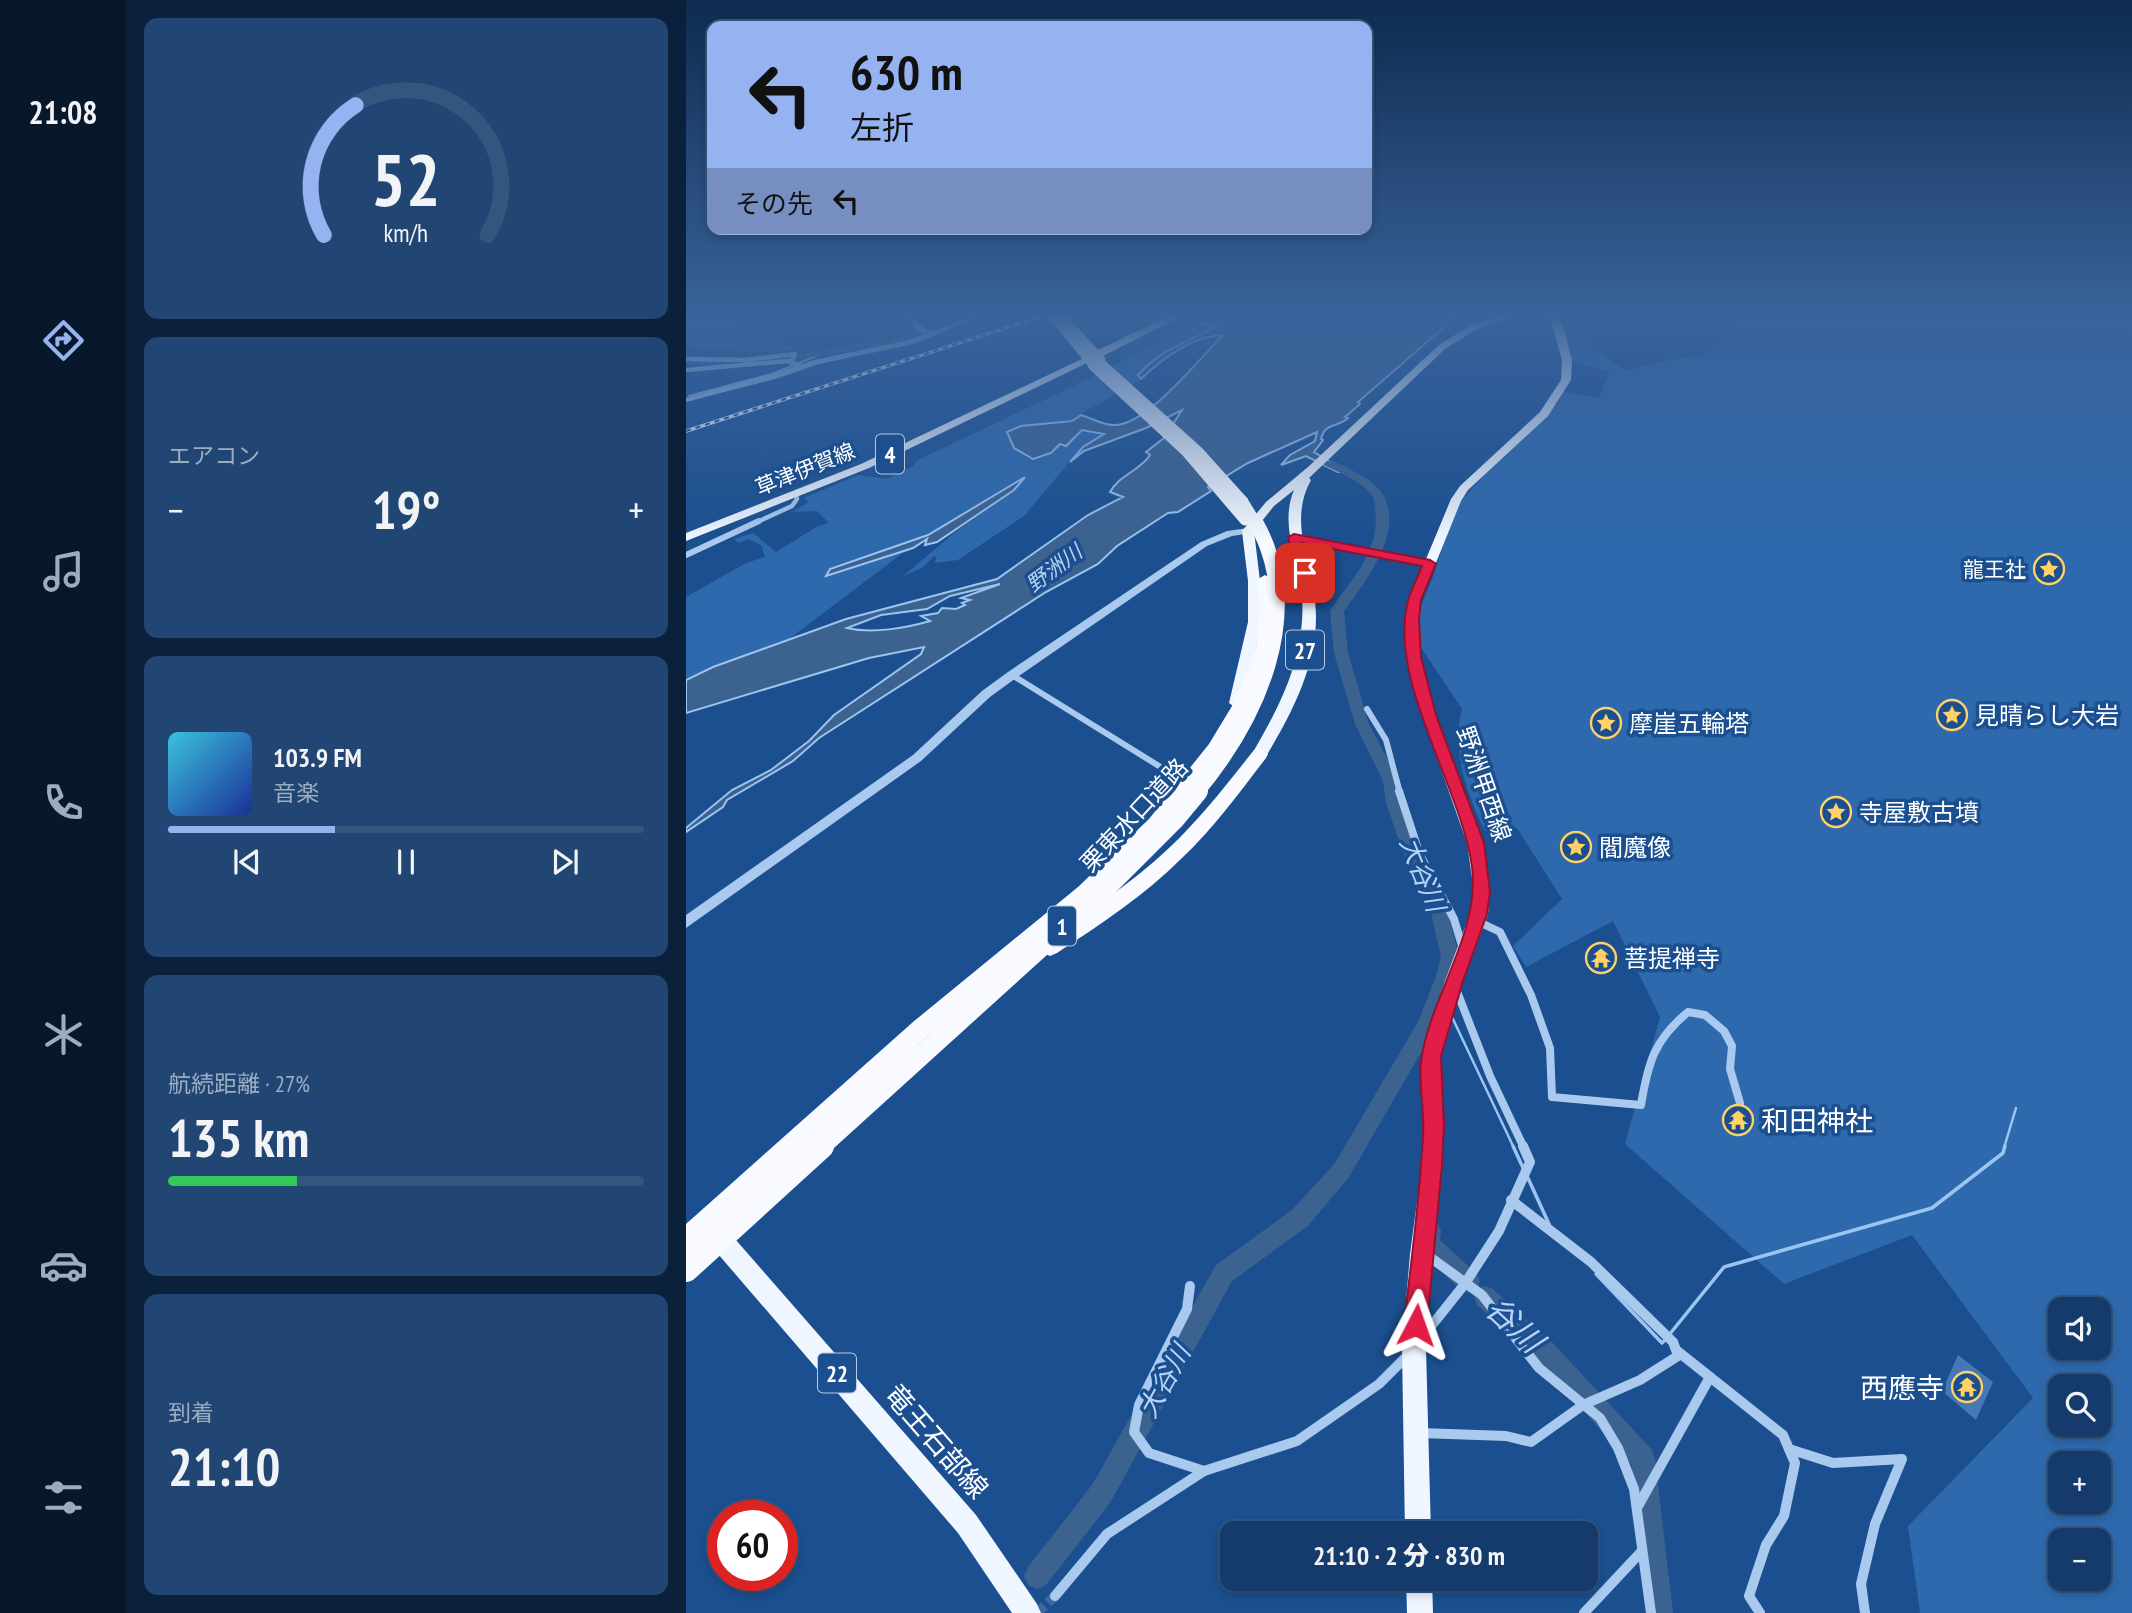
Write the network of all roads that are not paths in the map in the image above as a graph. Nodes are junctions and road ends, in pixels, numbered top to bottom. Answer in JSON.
{"nodes":[{"id":1,"x":716,"y":391,"type":"edge"},
{"id":2,"x":1027,"y":391,"type":"edge"},
{"id":3,"x":1122,"y":391,"type":"edge"},
{"id":4,"x":1133,"y":391,"type":"edge"},
{"id":5,"x":1396,"y":391,"type":"edge"},
{"id":6,"x":1558,"y":391,"type":"edge"},
{"id":7,"x":686,"y":400,"type":"edge"},
{"id":8,"x":1314,"y":467,"type":"junction"},
{"id":9,"x":796,"y":495,"type":"junction"},
{"id":10,"x":1248,"y":531,"type":"junction"},
{"id":11,"x":686,"y":537,"type":"edge"},
{"id":12,"x":1294,"y":537,"type":"junction"},
{"id":13,"x":686,"y":555,"type":"edge"},
{"id":14,"x":1430,"y":564,"type":"junction"},
{"id":15,"x":1012,"y":675,"type":"junction"},
{"id":16,"x":1367,"y":709,"type":"dead end"},
{"id":17,"x":1226,"y":732,"type":"junction"},
{"id":18,"x":1260,"y":754,"type":"joint"},
{"id":19,"x":1189,"y":784,"type":"junction"},
{"id":20,"x":1476,"y":921,"type":"junction"},
{"id":21,"x":686,"y":922,"type":"edge"},
{"id":22,"x":1460,"y":958,"type":"junction"},
{"id":23,"x":1454,"y":981,"type":"junction"},
{"id":24,"x":902,"y":1047,"type":"junction"},
{"id":25,"x":1741,"y":1103,"type":"dead end"},
{"id":26,"x":1511,"y":1200,"type":"junction"},
{"id":27,"x":706,"y":1222,"type":"junction"},
{"id":28,"x":686,"y":1240,"type":"edge"},
{"id":29,"x":1421,"y":1251,"type":"junction"},
{"id":30,"x":686,"y":1269,"type":"edge"},
{"id":31,"x":1464,"y":1285,"type":"junction"},
{"id":32,"x":1190,"y":1286,"type":"dead end"},
{"id":33,"x":1414,"y":1349,"type":"junction"},
{"id":34,"x":1681,"y":1354,"type":"junction"},
{"id":35,"x":1710,"y":1377,"type":"junction"},
{"id":36,"x":1583,"y":1405,"type":"junction"},
{"id":37,"x":1416,"y":1433,"type":"junction"},
{"id":38,"x":1789,"y":1449,"type":"junction"},
{"id":39,"x":1205,"y":1471,"type":"junction"},
{"id":40,"x":1636,"y":1509,"type":"junction"},
{"id":41,"x":1418,"y":1521,"type":"edge"},
{"id":42,"x":1643,"y":1551,"type":"junction"},
{"id":43,"x":1419,"y":1591,"type":"edge"},
{"id":44,"x":1055,"y":1595,"type":"tunnel mouth"},
{"id":45,"x":1028,"y":1613,"type":"edge"},
{"id":46,"x":1420,"y":1613,"type":"edge"},
{"id":47,"x":1584,"y":1613,"type":"edge"},
{"id":48,"x":1651,"y":1613,"type":"edge"},
{"id":49,"x":1759,"y":1613,"type":"edge"},
{"id":50,"x":1865,"y":1613,"type":"edge"}],
"edges":[{"from":1,"to":7,"type":"street"},
{"from":2,"to":9,"type":"main road","name":"草津伊賀線","number":"4"},
{"from":3,"to":17,"type":"highway","name":"栗東水口道路","number":"1","bridge":true},
{"from":4,"to":30,"type":"highway","name":"栗東水口道路","number":"1","bridge":true},
{"from":5,"to":8,"type":"main road","number":"27"},
{"from":6,"to":14,"type":"main road","name":"野洲甲西線"},
{"from":8,"to":10,"type":"main road","number":"27"},
{"from":8,"to":12,"type":"main road","number":"27"},
{"from":9,"to":11,"type":"main road","name":"草津伊賀線","number":"4"},
{"from":9,"to":13,"type":"street"},
{"from":10,"to":15,"type":"street"},
{"from":10,"to":17,"type":"main road","number":"27"},
{"from":12,"to":14,"type":"street"},
{"from":12,"to":18,"type":"main road","number":"27"},
{"from":14,"to":20,"type":"main road","name":"野洲甲西線"},
{"from":15,"to":19,"type":"street"},
{"from":15,"to":21,"type":"street"},
{"from":16,"to":22,"type":"street"},
{"from":17,"to":19,"type":"highway","name":"栗東水口道路","number":"1"},
{"from":18,"to":24,"type":"highway","number":"1"},
{"from":19,"to":24,"type":"highway","name":"栗東水口道路","number":"1"},
{"from":20,"to":22,"type":"main road","name":"野洲甲西線"},
{"from":20,"to":25,"type":"street"},
{"from":22,"to":23,"type":"main road","name":"野洲甲西線"},
{"from":23,"to":26,"type":"street"},
{"from":23,"to":29,"type":"main road","name":"野洲甲西線"},
{"from":24,"to":27,"type":"highway","name":"栗東水口道路","number":"1"},
{"from":26,"to":31,"type":"street"},
{"from":26,"to":34,"type":"street"},
{"from":27,"to":28,"type":"highway","name":"栗東水口道路","number":"1"},
{"from":27,"to":45,"type":"main road","name":"竜王石部線","number":"22"},
{"from":29,"to":31,"type":"street"},
{"from":29,"to":33,"type":"main road","name":"野洲甲西線"},
{"from":31,"to":33,"type":"street"},
{"from":31,"to":36,"type":"street"},
{"from":32,"to":39,"type":"street"},
{"from":33,"to":37,"type":"main road","name":"野洲甲西線"},
{"from":33,"to":39,"type":"street"},
{"from":34,"to":35,"type":"street"},
{"from":34,"to":36,"type":"street"},
{"from":35,"to":38,"type":"street"},
{"from":35,"to":40,"type":"street"},
{"from":36,"to":37,"type":"street"},
{"from":36,"to":40,"type":"street"},
{"from":37,"to":41,"type":"main road","name":"野洲甲西線"},
{"from":38,"to":49,"type":"street"},
{"from":38,"to":50,"type":"street"},
{"from":39,"to":44,"type":"street"},
{"from":40,"to":42,"type":"street"},
{"from":42,"to":47,"type":"street"},
{"from":42,"to":48,"type":"street"},
{"from":43,"to":46,"type":"main road"}]}
